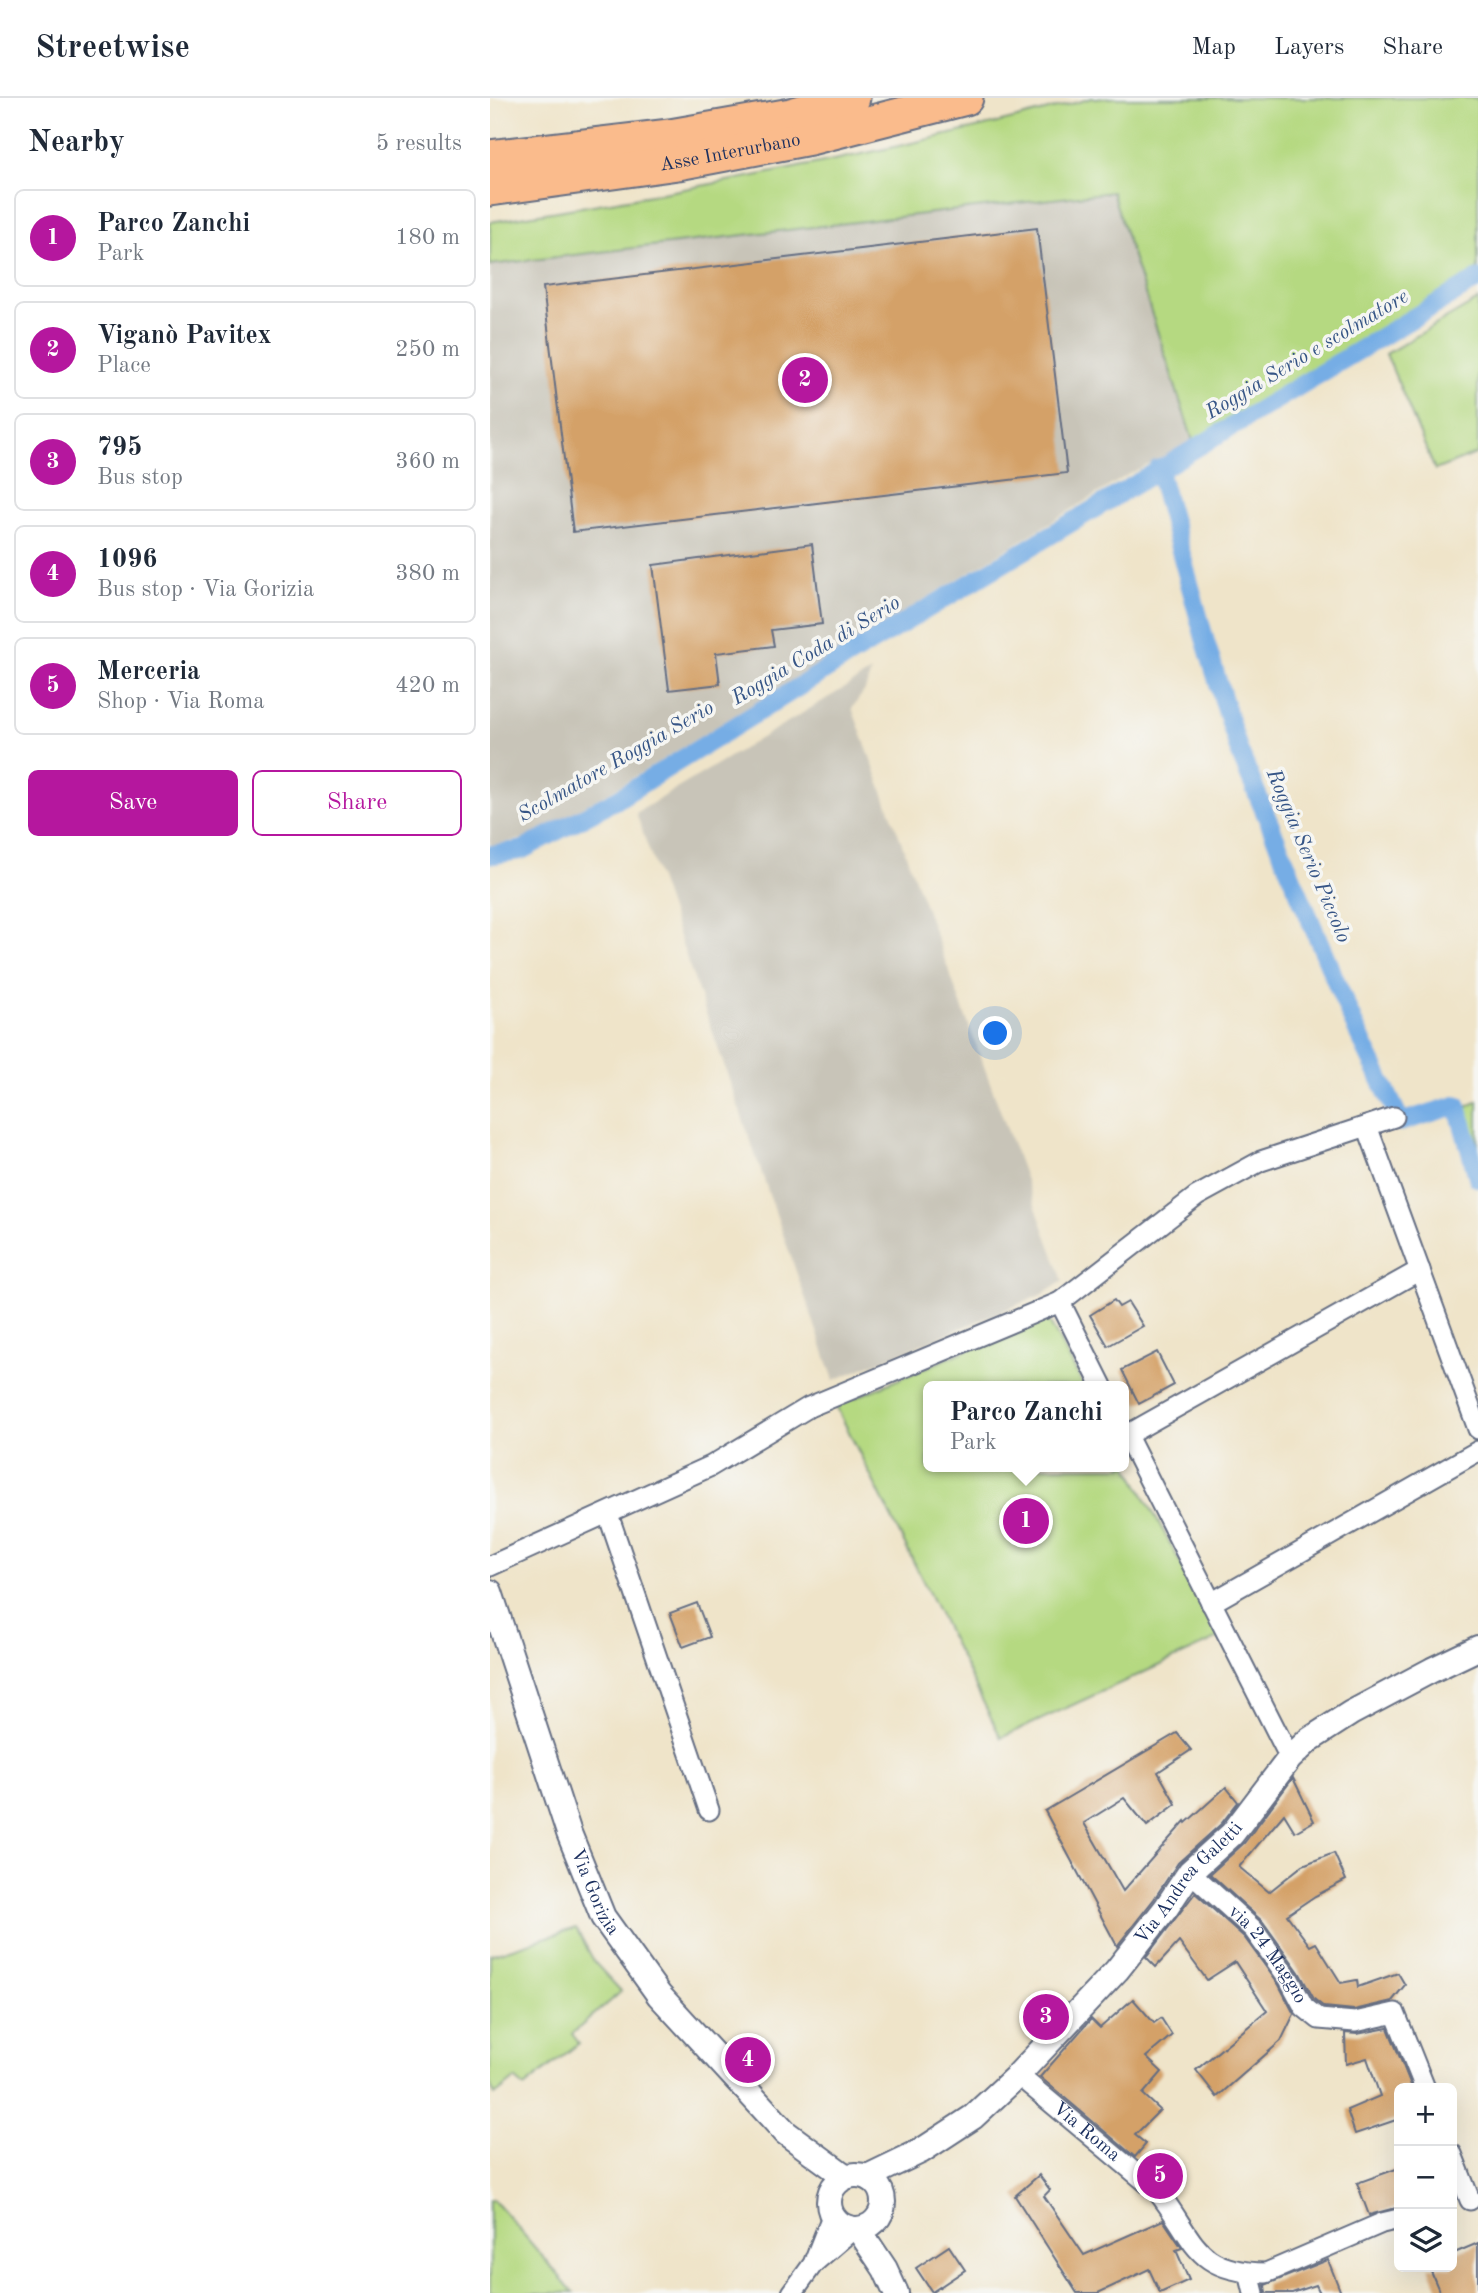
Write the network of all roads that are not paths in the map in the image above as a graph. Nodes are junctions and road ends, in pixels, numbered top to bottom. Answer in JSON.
{"nodes":[{"id":1,"x":853,"y":98,"type":"edge"},
{"id":2,"x":966,"y":98,"type":"edge"},
{"id":3,"x":490,"y":157,"type":"edge"},
{"id":4,"x":490,"y":189,"type":"edge"},
{"id":5,"x":1394,"y":1117,"type":"dead end"},
{"id":6,"x":1367,"y":1126,"type":"junction"},
{"id":7,"x":1420,"y":1270,"type":"junction"},
{"id":8,"x":1060,"y":1302,"type":"junction"},
{"id":9,"x":1100,"y":1381,"type":"edge"},
{"id":10,"x":1478,"y":1429,"type":"edge"},
{"id":11,"x":1129,"y":1430,"type":"edge"},
{"id":12,"x":1129,"y":1440,"type":"edge"},
{"id":13,"x":1478,"y":1451,"type":"edge"},
{"id":14,"x":608,"y":1514,"type":"junction"},
{"id":15,"x":490,"y":1566,"type":"edge"},
{"id":16,"x":490,"y":1592,"type":"edge"},
{"id":17,"x":1212,"y":1603,"type":"junction"},
{"id":18,"x":1478,"y":1648,"type":"edge"},
{"id":19,"x":1290,"y":1758,"type":"junction"},
{"id":20,"x":709,"y":1810,"type":"dead end"},
{"id":21,"x":1190,"y":1872,"type":"junction"},
{"id":22,"x":1017,"y":2075,"type":"junction"},
{"id":23,"x":1423,"y":2083,"type":"edge"},
{"id":24,"x":794,"y":2140,"type":"junction"},
{"id":25,"x":921,"y":2151,"type":"junction"},
{"id":26,"x":1457,"y":2170,"type":"edge"},
{"id":27,"x":857,"y":2177,"type":"junction"},
{"id":28,"x":883,"y":2196,"type":"junction"},
{"id":29,"x":1467,"y":2201,"type":"edge"},
{"id":30,"x":849,"y":2219,"type":"junction"},
{"id":31,"x":1394,"y":2220,"type":"edge"},
{"id":32,"x":1249,"y":2273,"type":"junction"},
{"id":33,"x":792,"y":2293,"type":"edge"},
{"id":34,"x":896,"y":2293,"type":"edge"},
{"id":35,"x":1254,"y":2293,"type":"edge"}],
"edges":[{"from":1,"to":3,"type":"highway","name":"Asse Interurbano"},
{"from":2,"to":4,"type":"highway","name":"Asse Interurbano"},
{"from":5,"to":6,"type":"street"},
{"from":6,"to":7,"type":"street"},
{"from":6,"to":8,"type":"street"},
{"from":7,"to":10,"type":"street"},
{"from":7,"to":11,"type":"street"},
{"from":8,"to":9,"type":"street"},
{"from":8,"to":14,"type":"street"},
{"from":12,"to":17,"type":"street"},
{"from":13,"to":17,"type":"street"},
{"from":14,"to":15,"type":"street"},
{"from":14,"to":20,"type":"street"},
{"from":16,"to":24,"type":"street","name":"Via Gorizia"},
{"from":17,"to":19,"type":"street"},
{"from":18,"to":19,"type":"street","name":"Via Andrea Galetti"},
{"from":19,"to":21,"type":"street","name":"Via Andrea Galetti"},
{"from":21,"to":22,"type":"street","name":"Via Andrea Galetti"},
{"from":21,"to":23,"type":"street","name":"via 24 Maggio"},
{"from":22,"to":25,"type":"street","name":"Via Andrea Galetti"},
{"from":22,"to":32,"type":"street","name":"Via Roma"},
{"from":24,"to":27,"type":"street","name":"Via Gorizia"},
{"from":24,"to":30,"type":"street","name":"Via Gorizia"},
{"from":25,"to":27,"type":"street","name":"Via Andrea Galetti"},
{"from":25,"to":28,"type":"street","name":"Via Andrea Galetti"},
{"from":26,"to":29,"type":"street"},
{"from":27,"to":28,"type":"street","name":"Via Gorizia"},
{"from":27,"to":30,"type":"street"},
{"from":28,"to":30,"type":"street"},
{"from":30,"to":33,"type":"street"},
{"from":30,"to":34,"type":"street","name":"Via Gorizia"},
{"from":31,"to":32,"type":"street","name":"Via Roma"},
{"from":32,"to":35,"type":"street"}]}
